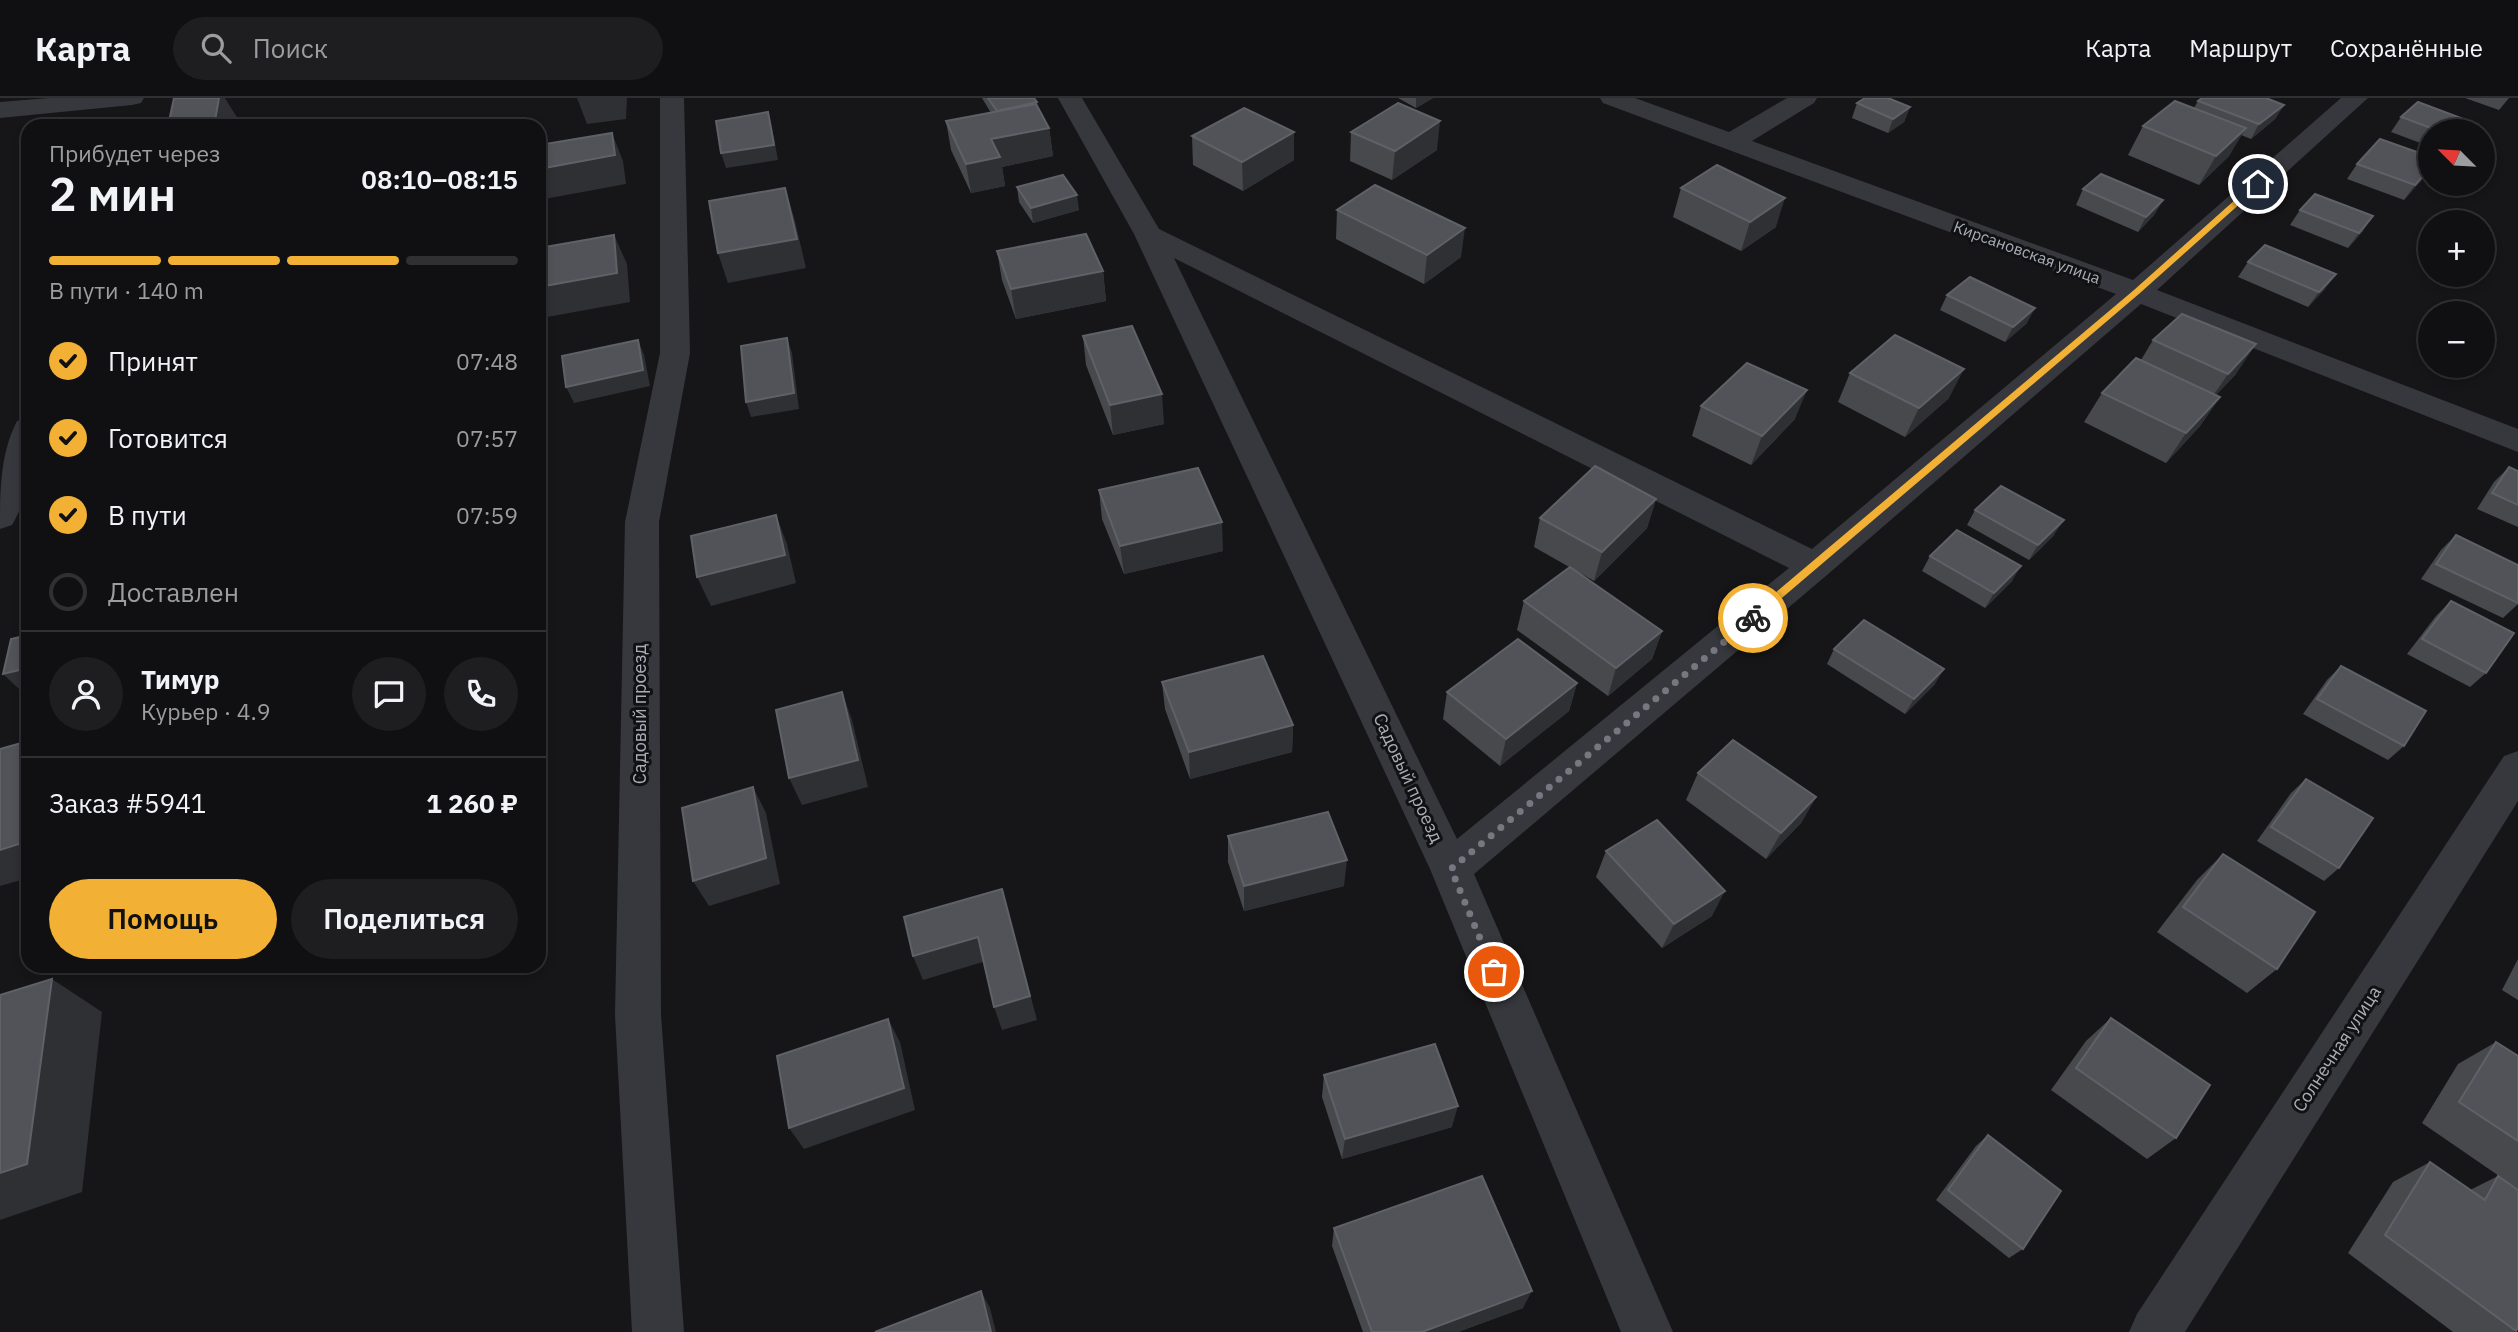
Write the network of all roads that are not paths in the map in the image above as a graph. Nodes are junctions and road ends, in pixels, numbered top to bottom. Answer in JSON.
{"nodes":[{"id":1,"x":133,"y":98,"type":"edge"},
{"id":2,"x":672,"y":98,"type":"edge"},
{"id":3,"x":1070,"y":98,"type":"edge"},
{"id":4,"x":1612,"y":98,"type":"edge"},
{"id":5,"x":1805,"y":98,"type":"edge"},
{"id":6,"x":2356,"y":98,"type":"edge"},
{"id":7,"x":0,"y":110,"type":"edge"},
{"id":8,"x":127,"y":119,"type":"edge"},
{"id":9,"x":1731,"y":142,"type":"junction"},
{"id":10,"x":1148,"y":234,"type":"junction"},
{"id":11,"x":2137,"y":292,"type":"junction"},
{"id":12,"x":2518,"y":441,"type":"edge"},
{"id":13,"x":21,"y":451,"type":"edge"},
{"id":14,"x":0,"y":517,"type":"edge"},
{"id":15,"x":1815,"y":566,"type":"junction"},
{"id":16,"x":2518,"y":767,"type":"edge"},
{"id":17,"x":1451,"y":869,"type":"junction"},
{"id":18,"x":658,"y":1332,"type":"edge"},
{"id":19,"x":1647,"y":1332,"type":"edge"},
{"id":20,"x":2155,"y":1332,"type":"edge"}],
"edges":[{"from":1,"to":7,"type":"street"},
{"from":1,"to":8,"type":"street"},
{"from":2,"to":18,"type":"street","name":"Садовый проезд"},
{"from":3,"to":10,"type":"street","name":"Садовый проезд"},
{"from":4,"to":9,"type":"street","name":"Кирсановская улица"},
{"from":5,"to":9,"type":"street"},
{"from":6,"to":11,"type":"street"},
{"from":9,"to":11,"type":"street","name":"Кирсановская улица"},
{"from":10,"to":15,"type":"street"},
{"from":10,"to":17,"type":"street","name":"Садовый проезд"},
{"from":11,"to":12,"type":"street","name":"Кирсановская улица"},
{"from":11,"to":15,"type":"street"},
{"from":13,"to":14,"type":"street"},
{"from":15,"to":17,"type":"street"},
{"from":16,"to":20,"type":"street","name":"Солнечная улица"},
{"from":17,"to":19,"type":"street","name":"Садовый проезд"}]}
